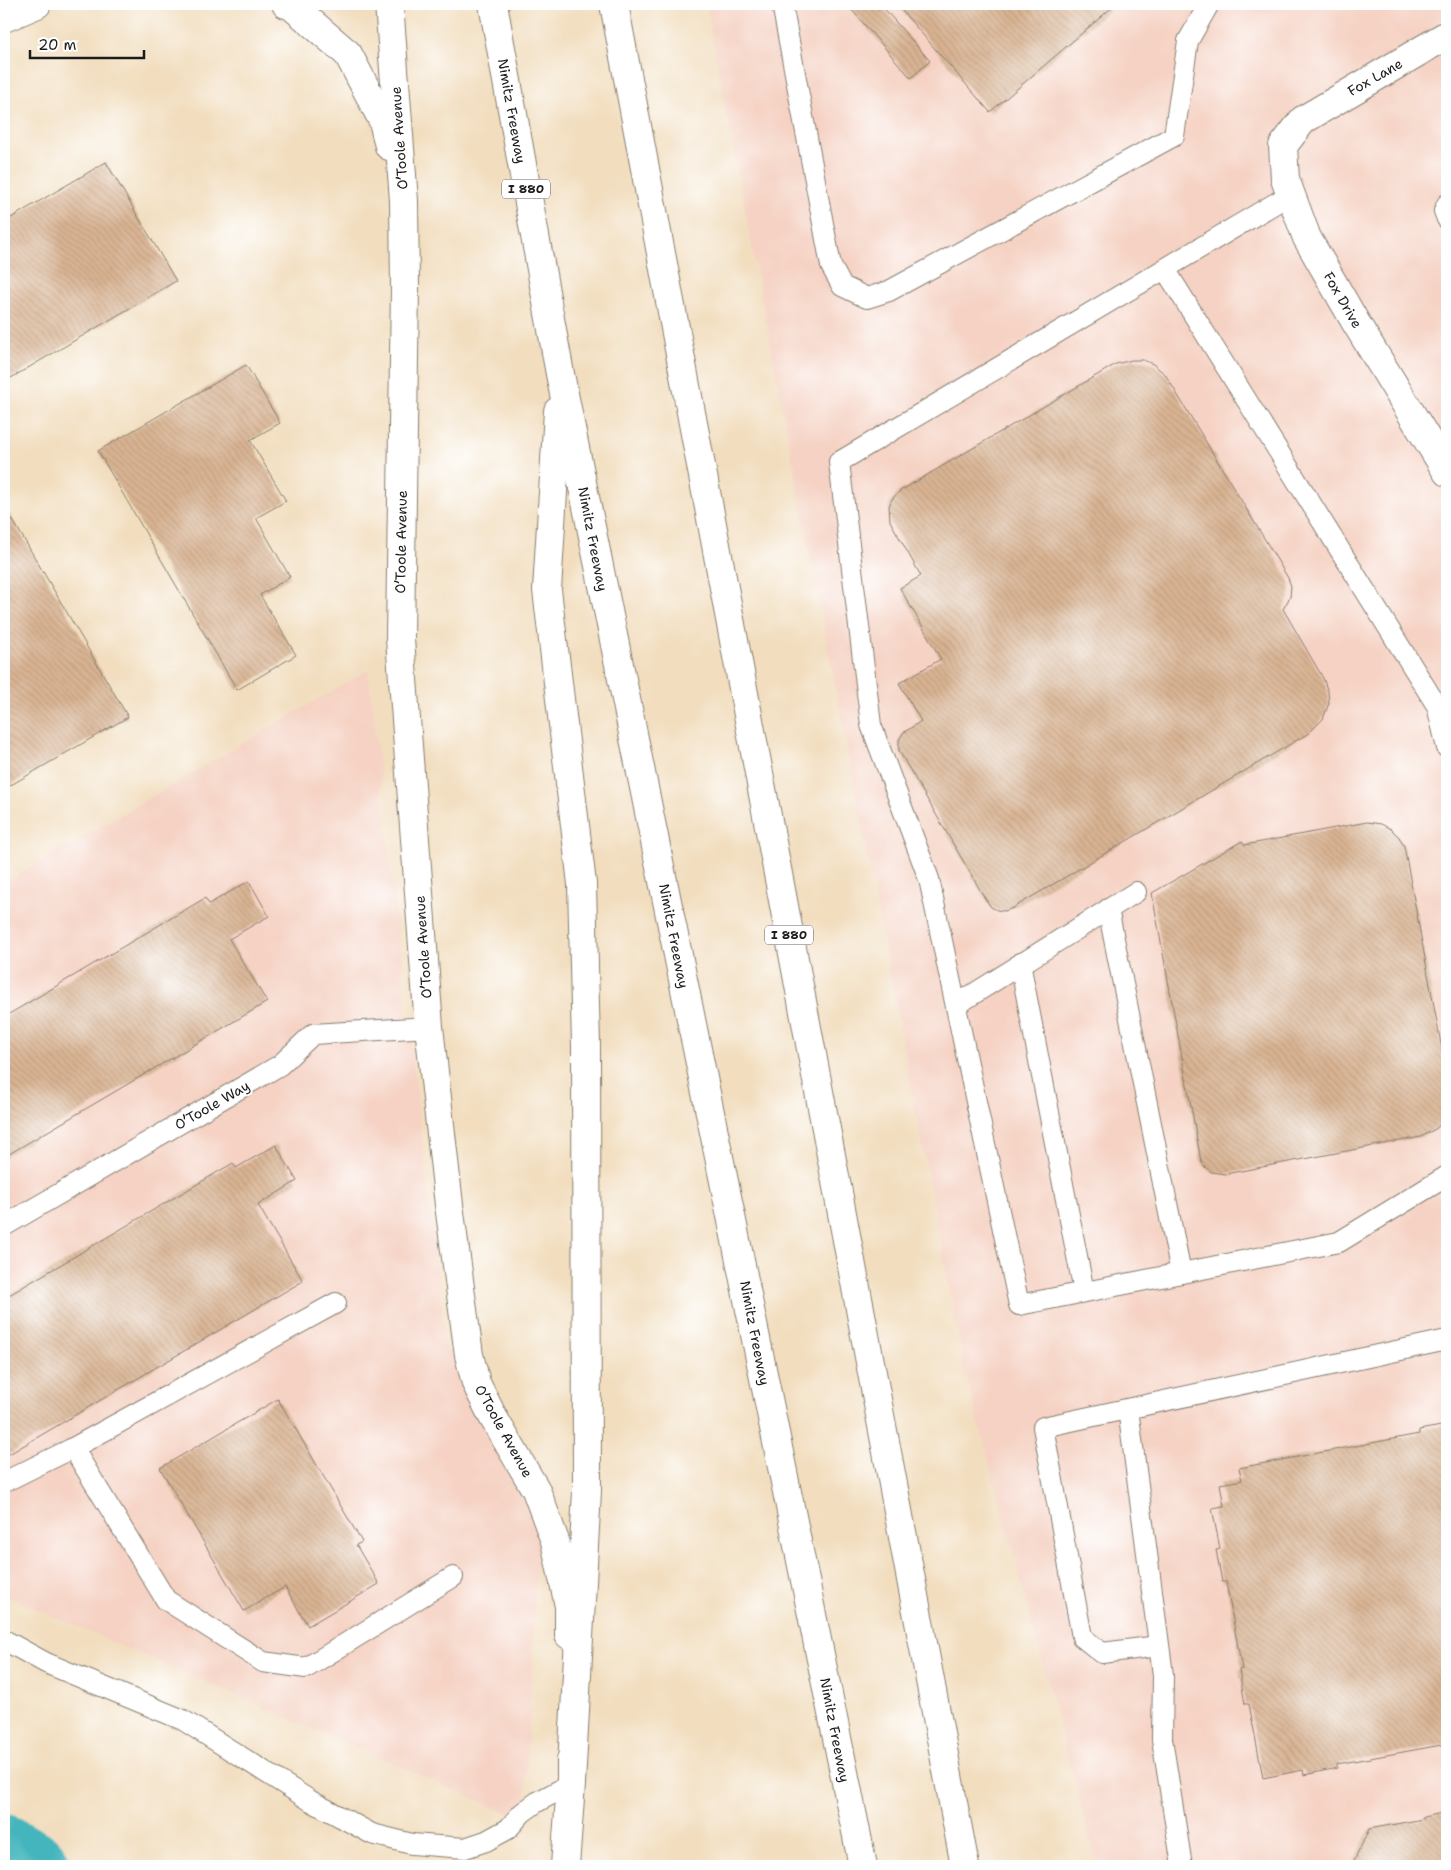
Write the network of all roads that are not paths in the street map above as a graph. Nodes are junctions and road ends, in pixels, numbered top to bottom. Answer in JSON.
{"nodes":[{"id":1,"x":37,"y":4,"type":"edge"},
{"id":2,"x":286,"y":4,"type":"edge"},
{"id":3,"x":389,"y":4,"type":"edge"},
{"id":4,"x":493,"y":4,"type":"edge"},
{"id":5,"x":614,"y":4,"type":"edge"},
{"id":6,"x":782,"y":4,"type":"edge"},
{"id":7,"x":1209,"y":4,"type":"edge"},
{"id":8,"x":4,"y":18,"type":"edge"},
{"id":9,"x":1447,"y":35,"type":"edge"},
{"id":10,"x":1303,"y":120,"type":"joint"},
{"id":11,"x":1291,"y":194,"type":"junction"},
{"id":12,"x":404,"y":201,"type":"junction"},
{"id":13,"x":1447,"y":204,"type":"edge"},
{"id":14,"x":1447,"y":219,"type":"edge"},
{"id":15,"x":1165,"y":269,"type":"junction"},
{"id":16,"x":560,"y":374,"type":"junction"},
{"id":17,"x":1447,"y":472,"type":"edge"},
{"id":18,"x":1447,"y":748,"type":"edge"},
{"id":19,"x":1136,"y":892,"type":"dead end"},
{"id":20,"x":1108,"y":909,"type":"junction"},
{"id":21,"x":1020,"y":963,"type":"junction"},
{"id":22,"x":956,"y":1005,"type":"junction"},
{"id":23,"x":429,"y":1027,"type":"junction"},
{"id":24,"x":1447,"y":1176,"type":"edge"},
{"id":25,"x":4,"y":1226,"type":"edge"},
{"id":26,"x":1181,"y":1273,"type":"junction"},
{"id":27,"x":1084,"y":1292,"type":"junction"},
{"id":28,"x":336,"y":1303,"type":"dead end"},
{"id":29,"x":1447,"y":1340,"type":"edge"},
{"id":30,"x":1128,"y":1409,"type":"junction"},
{"id":31,"x":74,"y":1448,"type":"junction"},
{"id":32,"x":4,"y":1482,"type":"edge"},
{"id":33,"x":453,"y":1577,"type":"dead end"},
{"id":34,"x":4,"y":1640,"type":"edge"},
{"id":35,"x":1159,"y":1646,"type":"junction"},
{"id":36,"x":571,"y":1784,"type":"junction"},
{"id":37,"x":565,"y":1866,"type":"edge"},
{"id":38,"x":863,"y":1866,"type":"edge"},
{"id":39,"x":965,"y":1866,"type":"edge"},
{"id":40,"x":1182,"y":1866,"type":"edge"}],
"edges":[{"from":1,"to":8,"type":"main road"},
{"from":2,"to":12,"type":"main road"},
{"from":3,"to":12,"type":"main road","name":"O’Toole Avenue"},
{"from":4,"to":16,"type":"main road","name":"Nimitz Freeway","number":"I 880"},
{"from":5,"to":39,"type":"main road","number":"I 880"},
{"from":6,"to":7,"type":"lane"},
{"from":9,"to":10,"type":"main road","name":"Fox Lane"},
{"from":10,"to":11,"type":"main road","name":"Fox Drive"},
{"from":11,"to":15,"type":"lane"},
{"from":11,"to":17,"type":"main road","name":"Fox Drive"},
{"from":12,"to":23,"type":"main road","name":"O’Toole Avenue"},
{"from":13,"to":14,"type":"lane"},
{"from":15,"to":18,"type":"lane"},
{"from":15,"to":22,"type":"lane"},
{"from":16,"to":36,"type":"main road"},
{"from":16,"to":38,"type":"main road","name":"Nimitz Freeway","number":"I 880"},
{"from":19,"to":20,"type":"lane"},
{"from":20,"to":21,"type":"lane"},
{"from":20,"to":26,"type":"lane"},
{"from":21,"to":22,"type":"lane"},
{"from":21,"to":27,"type":"lane"},
{"from":22,"to":27,"type":"lane"},
{"from":23,"to":25,"type":"lane","name":"O’Toole Way"},
{"from":23,"to":36,"type":"main road","name":"O’Toole Avenue"},
{"from":24,"to":26,"type":"lane"},
{"from":26,"to":27,"type":"lane"},
{"from":28,"to":31,"type":"lane"},
{"from":29,"to":30,"type":"lane"},
{"from":30,"to":35,"type":"lane"},
{"from":30,"to":35,"type":"lane"},
{"from":31,"to":32,"type":"lane"},
{"from":31,"to":33,"type":"lane"},
{"from":34,"to":36,"type":"lane"},
{"from":35,"to":40,"type":"lane"},
{"from":36,"to":37,"type":"main road","name":"O’Toole Avenue"}]}
